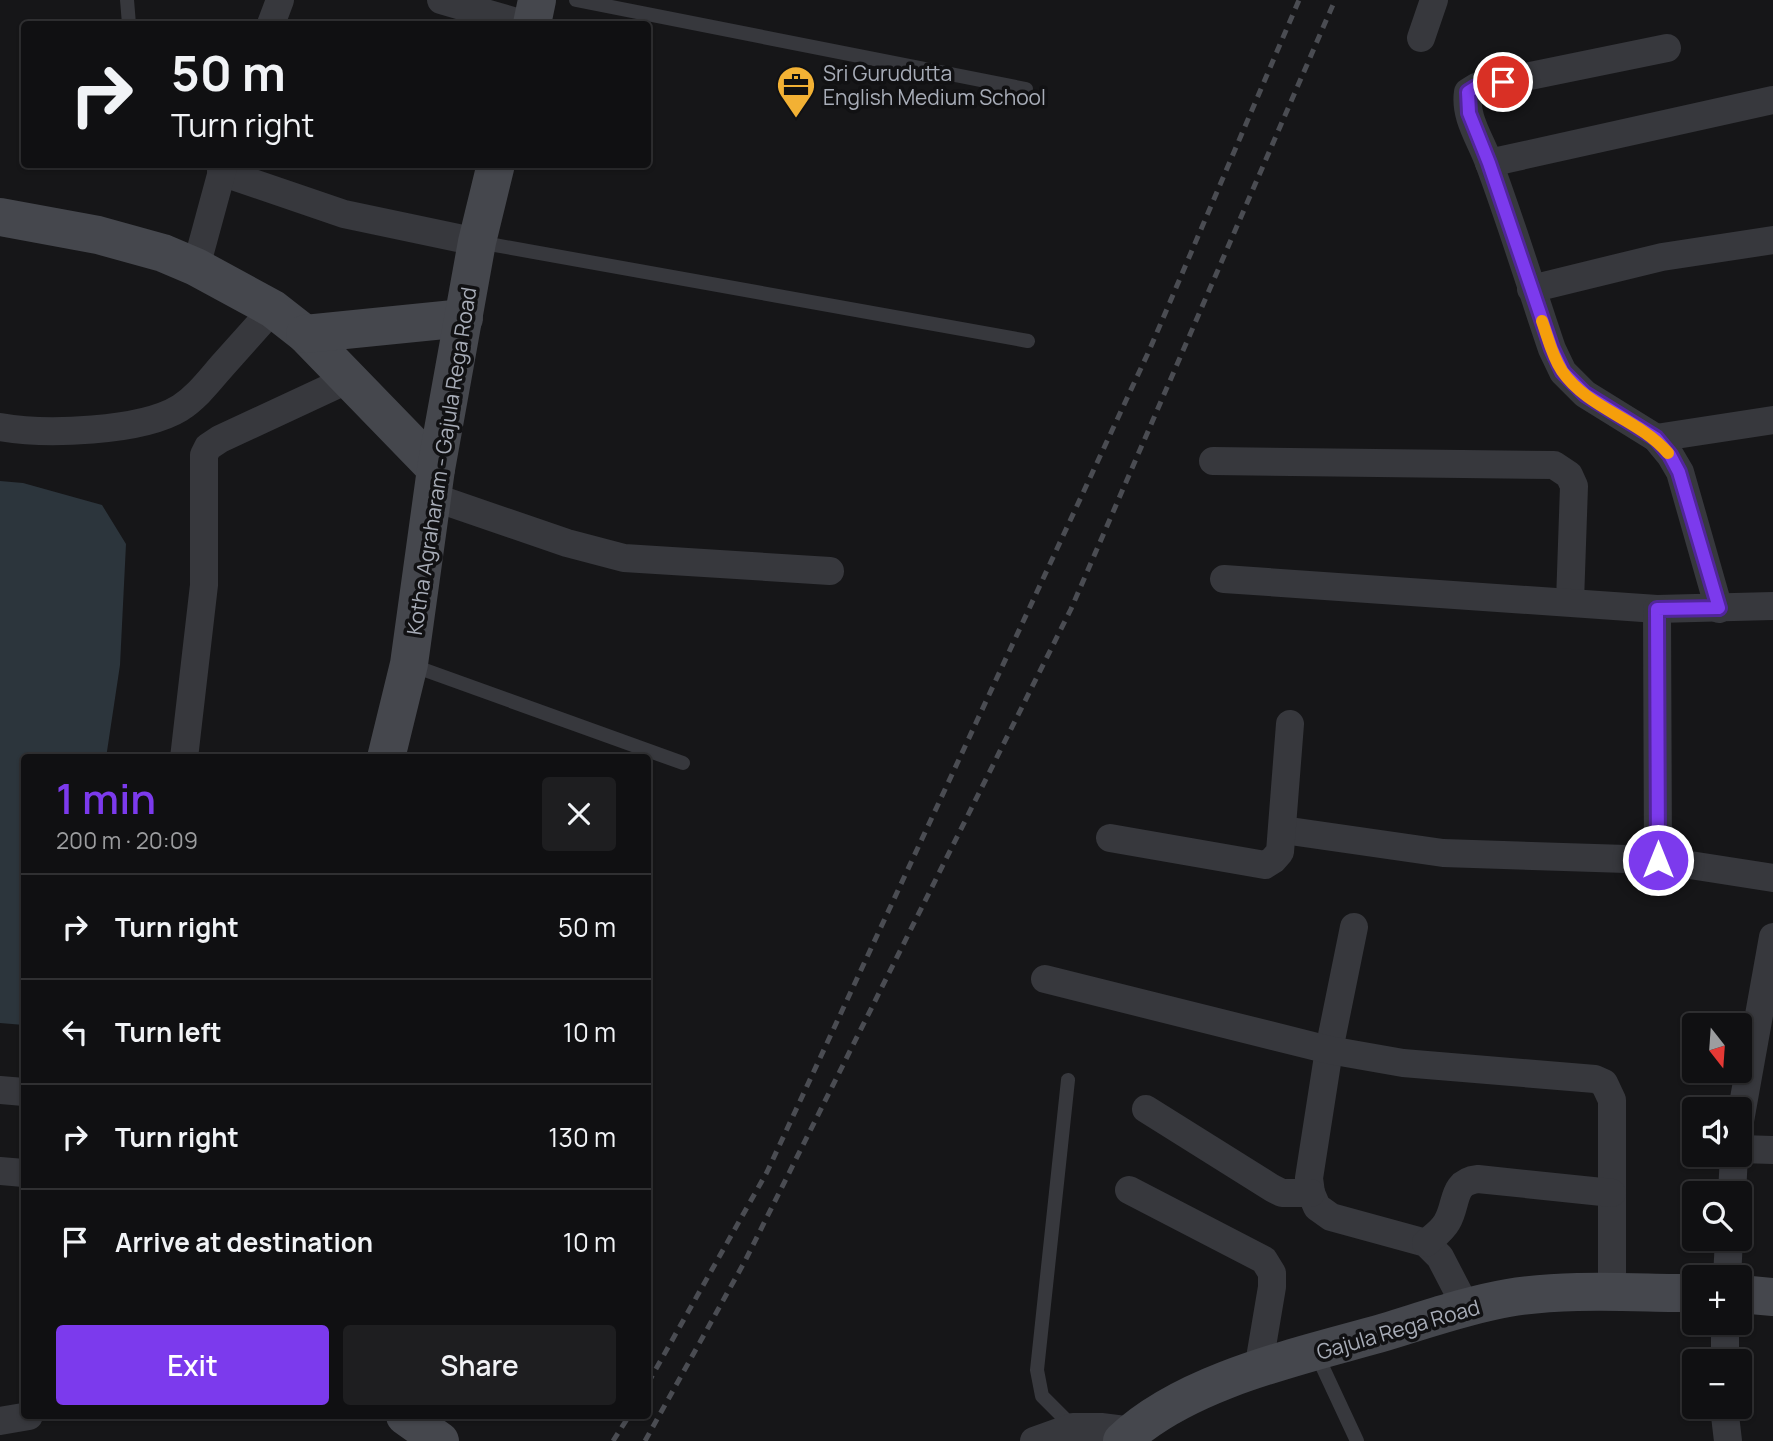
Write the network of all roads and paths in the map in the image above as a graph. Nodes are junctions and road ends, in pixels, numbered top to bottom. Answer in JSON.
{"nodes":[{"id":1,"x":127,"y":0,"type":"edge"},
{"id":2,"x":280,"y":0,"type":"edge"},
{"id":3,"x":441,"y":0,"type":"edge"},
{"id":4,"x":537,"y":0,"type":"edge"},
{"id":5,"x":576,"y":0,"type":"edge"},
{"id":6,"x":1434,"y":0,"type":"edge"},
{"id":7,"x":129,"y":21,"type":"edge"},
{"id":8,"x":272,"y":21,"type":"edge"},
{"id":9,"x":513,"y":21,"type":"edge"},
{"id":10,"x":533,"y":21,"type":"edge"},
{"id":11,"x":1421,"y":38,"type":"dead end"},
{"id":12,"x":1667,"y":48,"type":"dead end"},
{"id":13,"x":1026,"y":89,"type":"dead end"},
{"id":14,"x":1773,"y":100,"type":"edge"},
{"id":15,"x":1489,"y":163,"type":"junction"},
{"id":16,"x":223,"y":168,"type":"edge"},
{"id":17,"x":495,"y":168,"type":"edge"},
{"id":18,"x":0,"y":217,"type":"edge"},
{"id":19,"x":1773,"y":240,"type":"edge"},
{"id":20,"x":477,"y":242,"type":"junction"},
{"id":21,"x":196,"y":267,"type":"junction"},
{"id":22,"x":1531,"y":289,"type":"junction"},
{"id":23,"x":273,"y":309,"type":"junction"},
{"id":24,"x":464,"y":318,"type":"junction"},
{"id":25,"x":305,"y":334,"type":"junction"},
{"id":26,"x":1028,"y":341,"type":"dead end"},
{"id":27,"x":349,"y":379,"type":"junction"},
{"id":28,"x":1773,"y":420,"type":"edge"},
{"id":29,"x":0,"y":427,"type":"edge"},
{"id":30,"x":1656,"y":438,"type":"junction"},
{"id":31,"x":1213,"y":461,"type":"dead end"},
{"id":32,"x":434,"y":483,"type":"junction"},
{"id":33,"x":830,"y":571,"type":"dead end"},
{"id":34,"x":1224,"y":579,"type":"dead end"},
{"id":35,"x":1570,"y":602,"type":"junction"},
{"id":36,"x":1773,"y":606,"type":"edge"},
{"id":37,"x":1719,"y":608,"type":"junction"},
{"id":38,"x":1657,"y":609,"type":"junction"},
{"id":39,"x":409,"y":664,"type":"junction"},
{"id":40,"x":1290,"y":724,"type":"dead end"},
{"id":41,"x":184,"y":754,"type":"edge"},
{"id":42,"x":387,"y":754,"type":"edge"},
{"id":43,"x":683,"y":763,"type":"dead end"},
{"id":44,"x":1283,"y":830,"type":"junction"},
{"id":45,"x":1110,"y":838,"type":"dead end"},
{"id":46,"x":1658,"y":860,"type":"junction"},
{"id":47,"x":1773,"y":878,"type":"edge"},
{"id":48,"x":1354,"y":927,"type":"dead end"},
{"id":49,"x":1773,"y":937,"type":"edge"},
{"id":50,"x":1770,"y":977,"type":"edge"},
{"id":51,"x":1045,"y":979,"type":"dead end"},
{"id":52,"x":1329,"y":1050,"type":"junction"},
{"id":53,"x":1068,"y":1080,"type":"dead end"},
{"id":54,"x":0,"y":1090,"type":"edge"},
{"id":55,"x":21,"y":1092,"type":"edge"},
{"id":56,"x":1745,"y":1097,"type":"edge"},
{"id":57,"x":1146,"y":1109,"type":"dead end"},
{"id":58,"x":1752,"y":1149,"type":"edge"},
{"id":59,"x":1773,"y":1150,"type":"edge"},
{"id":60,"x":0,"y":1171,"type":"edge"},
{"id":61,"x":21,"y":1173,"type":"edge"},
{"id":62,"x":1129,"y":1190,"type":"dead end"},
{"id":63,"x":1311,"y":1193,"type":"junction"},
{"id":64,"x":1612,"y":1194,"type":"junction"},
{"id":65,"x":1426,"y":1242,"type":"junction"},
{"id":66,"x":1612,"y":1293,"type":"junction"},
{"id":67,"x":1682,"y":1293,"type":"edge"},
{"id":68,"x":1752,"y":1295,"type":"edge"},
{"id":69,"x":1773,"y":1297,"type":"edge"},
{"id":70,"x":1467,"y":1308,"type":"junction"},
{"id":71,"x":1315,"y":1352,"type":"junction"},
{"id":72,"x":1258,"y":1370,"type":"junction"},
{"id":73,"x":21,"y":1418,"type":"edge"},
{"id":74,"x":409,"y":1419,"type":"edge"},
{"id":75,"x":1725,"y":1419,"type":"edge"},
{"id":76,"x":0,"y":1422,"type":"edge"},
{"id":77,"x":1073,"y":1427,"type":"junction"},
{"id":78,"x":1127,"y":1436,"type":"edge"},
{"id":79,"x":440,"y":1441,"type":"edge"},
{"id":80,"x":1034,"y":1441,"type":"edge"},
{"id":81,"x":1357,"y":1441,"type":"edge"},
{"id":82,"x":1728,"y":1441,"type":"edge"}],
"edges":[{"from":1,"to":7,"type":"lane"},
{"from":2,"to":8,"type":"street"},
{"from":3,"to":9,"type":"street"},
{"from":4,"to":10,"type":"main road"},
{"from":5,"to":13,"type":"lane"},
{"from":6,"to":11,"type":"street"},
{"from":12,"to":15,"type":"street"},
{"from":14,"to":15,"type":"street"},
{"from":15,"to":22,"type":"street"},
{"from":16,"to":20,"type":"street"},
{"from":16,"to":21,"type":"street"},
{"from":17,"to":20,"type":"main road","name":"Kotha Agraharam - Gajula Rega Road"},
{"from":18,"to":21,"type":"main road"},
{"from":19,"to":22,"type":"street"},
{"from":20,"to":24,"type":"main road","name":"Kotha Agraharam - Gajula Rega Road"},
{"from":20,"to":26,"type":"lane"},
{"from":21,"to":23,"type":"main road"},
{"from":22,"to":30,"type":"street"},
{"from":23,"to":25,"type":"main road"},
{"from":23,"to":29,"type":"street"},
{"from":24,"to":25,"type":"main road"},
{"from":24,"to":32,"type":"main road","name":"Kotha Agraharam - Gajula Rega Road"},
{"from":25,"to":27,"type":"main road"},
{"from":27,"to":32,"type":"main road"},
{"from":27,"to":41,"type":"street"},
{"from":28,"to":30,"type":"street"},
{"from":30,"to":37,"type":"street"},
{"from":31,"to":35,"type":"street"},
{"from":32,"to":33,"type":"street"},
{"from":32,"to":39,"type":"main road","name":"Kotha Agraharam - Gajula Rega Road"},
{"from":34,"to":35,"type":"street"},
{"from":35,"to":38,"type":"street"},
{"from":36,"to":37,"type":"street"},
{"from":37,"to":38,"type":"street"},
{"from":38,"to":46,"type":"street"},
{"from":39,"to":42,"type":"main road","name":"Kotha Agraharam - Gajula Rega Road"},
{"from":39,"to":43,"type":"lane"},
{"from":40,"to":44,"type":"street"},
{"from":44,"to":45,"type":"street"},
{"from":44,"to":46,"type":"street"},
{"from":46,"to":47,"type":"street"},
{"from":48,"to":52,"type":"street"},
{"from":49,"to":50,"type":"street"},
{"from":50,"to":56,"type":"street"},
{"from":51,"to":52,"type":"street"},
{"from":52,"to":63,"type":"street"},
{"from":52,"to":64,"type":"street"},
{"from":53,"to":77,"type":"lane"},
{"from":54,"to":55,"type":"street"},
{"from":57,"to":63,"type":"street"},
{"from":58,"to":59,"type":"street"},
{"from":60,"to":61,"type":"street"},
{"from":62,"to":72,"type":"street"},
{"from":63,"to":65,"type":"street"},
{"from":64,"to":65,"type":"street"},
{"from":64,"to":66,"type":"street"},
{"from":65,"to":70,"type":"street"},
{"from":66,"to":67,"type":"main road","name":"Gajula Rega Road"},
{"from":66,"to":70,"type":"main road","name":"Gajula Rega Road"},
{"from":68,"to":69,"type":"main road"},
{"from":70,"to":71,"type":"main road","name":"Gajula Rega Road"},
{"from":71,"to":72,"type":"main road","name":"Gajula Rega Road"},
{"from":71,"to":81,"type":"lane"},
{"from":72,"to":78,"type":"main road","name":"Gajula Rega Road"},
{"from":73,"to":76,"type":"street"},
{"from":74,"to":79,"type":"main road"},
{"from":75,"to":82,"type":"street"},
{"from":77,"to":78,"type":"street"},
{"from":77,"to":80,"type":"street"}]}
